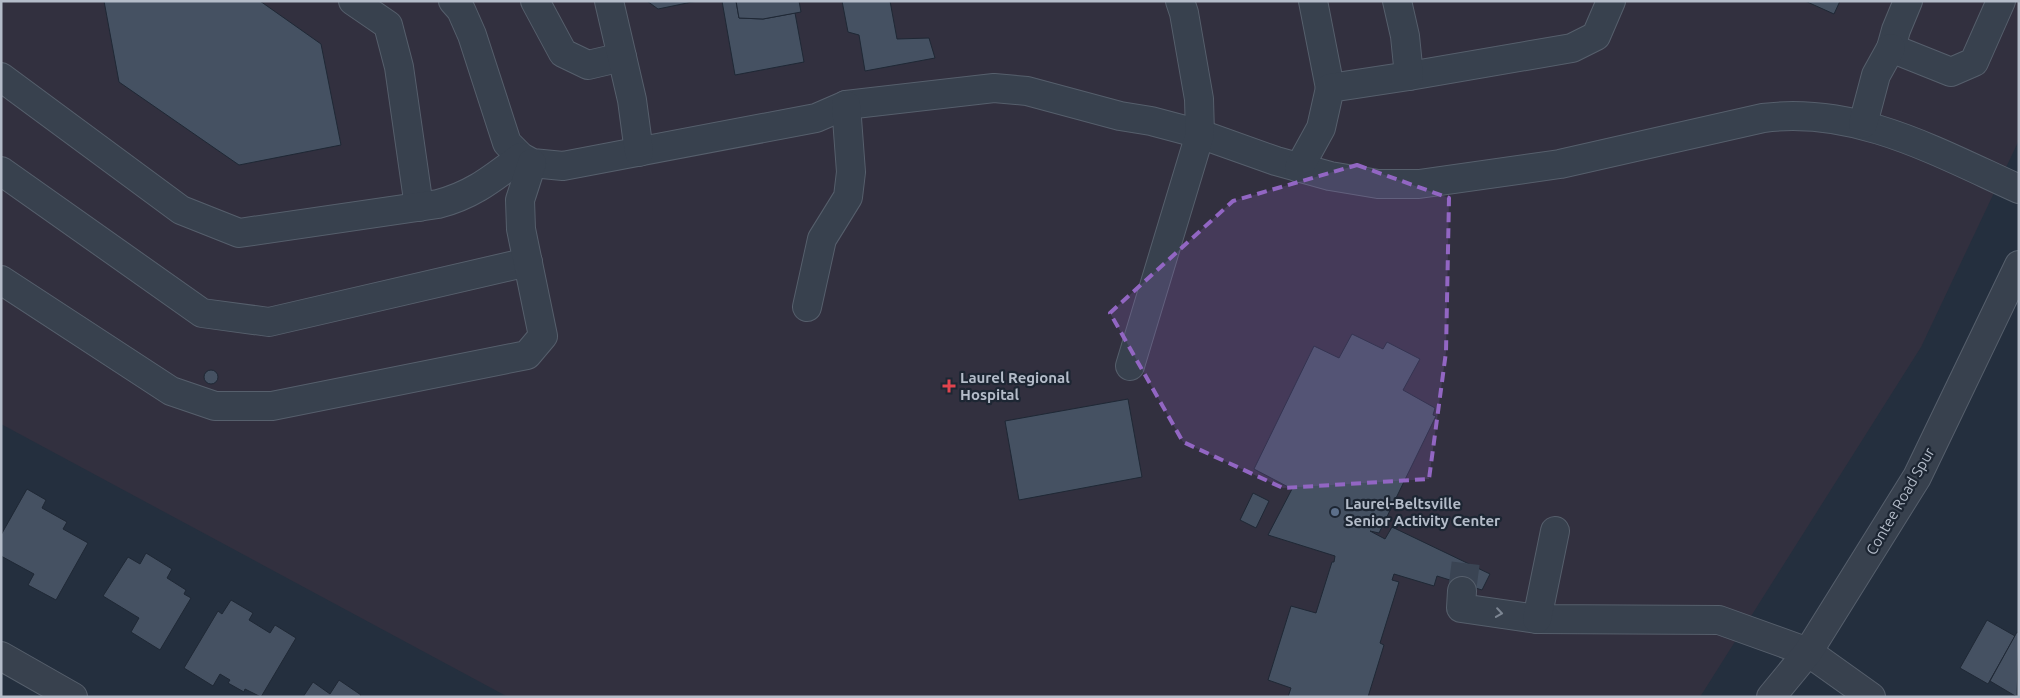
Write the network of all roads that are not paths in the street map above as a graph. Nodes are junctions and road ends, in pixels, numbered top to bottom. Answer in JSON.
{"nodes":[{"id":1,"x":352,"y":1,"type":"edge"},
{"id":2,"x":454,"y":1,"type":"edge"},
{"id":3,"x":535,"y":1,"type":"edge"},
{"id":4,"x":609,"y":1,"type":"edge"},
{"id":5,"x":1180,"y":1,"type":"edge"},
{"id":6,"x":1313,"y":1,"type":"edge"},
{"id":7,"x":1397,"y":1,"type":"edge"},
{"id":8,"x":1611,"y":1,"type":"edge"},
{"id":9,"x":1908,"y":1,"type":"edge"},
{"id":10,"x":2002,"y":1,"type":"edge"},
{"id":11,"x":1891,"y":48,"type":"junction"},
{"id":12,"x":622,"y":57,"type":"junction"},
{"id":13,"x":1409,"y":76,"type":"junction"},
{"id":14,"x":1,"y":77,"type":"edge"},
{"id":15,"x":1330,"y":88,"type":"junction"},
{"id":16,"x":846,"y":105,"type":"junction"},
{"id":17,"x":1862,"y":124,"type":"junction"},
{"id":18,"x":1200,"y":134,"type":"junction"},
{"id":19,"x":639,"y":152,"type":"junction"},
{"id":20,"x":526,"y":160,"type":"junction"},
{"id":21,"x":1299,"y":168,"type":"junction"},
{"id":22,"x":1,"y":171,"type":"edge"},
{"id":23,"x":2019,"y":189,"type":"edge"},
{"id":24,"x":419,"y":207,"type":"junction"},
{"id":25,"x":528,"y":262,"type":"junction"},
{"id":26,"x":2019,"y":265,"type":"edge"},
{"id":27,"x":1,"y":280,"type":"edge"},
{"id":28,"x":807,"y":307,"type":"dead end"},
{"id":29,"x":1130,"y":366,"type":"dead end"},
{"id":30,"x":1555,"y":531,"type":"dead end"},
{"id":31,"x":1461,"y":600,"type":"dead end"},
{"id":32,"x":1537,"y":619,"type":"junction"},
{"id":33,"x":1808,"y":652,"type":"junction"},
{"id":34,"x":1,"y":656,"type":"edge"},
{"id":35,"x":73,"y":697,"type":"edge"},
{"id":36,"x":1771,"y":697,"type":"edge"},
{"id":37,"x":1871,"y":697,"type":"edge"}],
"edges":[{"from":1,"to":24,"type":"street"},
{"from":2,"to":20,"type":"street"},
{"from":3,"to":12,"type":"street"},
{"from":4,"to":12,"type":"street"},
{"from":5,"to":18,"type":"street"},
{"from":6,"to":15,"type":"street"},
{"from":7,"to":13,"type":"street"},
{"from":8,"to":13,"type":"street"},
{"from":9,"to":11,"type":"street"},
{"from":10,"to":11,"type":"street"},
{"from":11,"to":17,"type":"street"},
{"from":12,"to":19,"type":"street"},
{"from":13,"to":15,"type":"street"},
{"from":14,"to":24,"type":"street"},
{"from":15,"to":21,"type":"street"},
{"from":16,"to":18,"type":"street"},
{"from":16,"to":19,"type":"street"},
{"from":16,"to":28,"type":"street"},
{"from":17,"to":21,"type":"street"},
{"from":17,"to":23,"type":"street"},
{"from":18,"to":21,"type":"street"},
{"from":18,"to":29,"type":"street"},
{"from":19,"to":20,"type":"street"},
{"from":20,"to":24,"type":"street"},
{"from":20,"to":25,"type":"street"},
{"from":22,"to":25,"type":"street"},
{"from":25,"to":27,"type":"street"},
{"from":26,"to":33,"type":"street","name":"Contee Road Spur"},
{"from":30,"to":32,"type":"street"},
{"from":31,"to":32,"type":"street","one_way":true},
{"from":32,"to":33,"type":"street"},
{"from":33,"to":36,"type":"street","name":"Contee Road Spur"},
{"from":33,"to":37,"type":"street"},
{"from":34,"to":35,"type":"street"}]}
